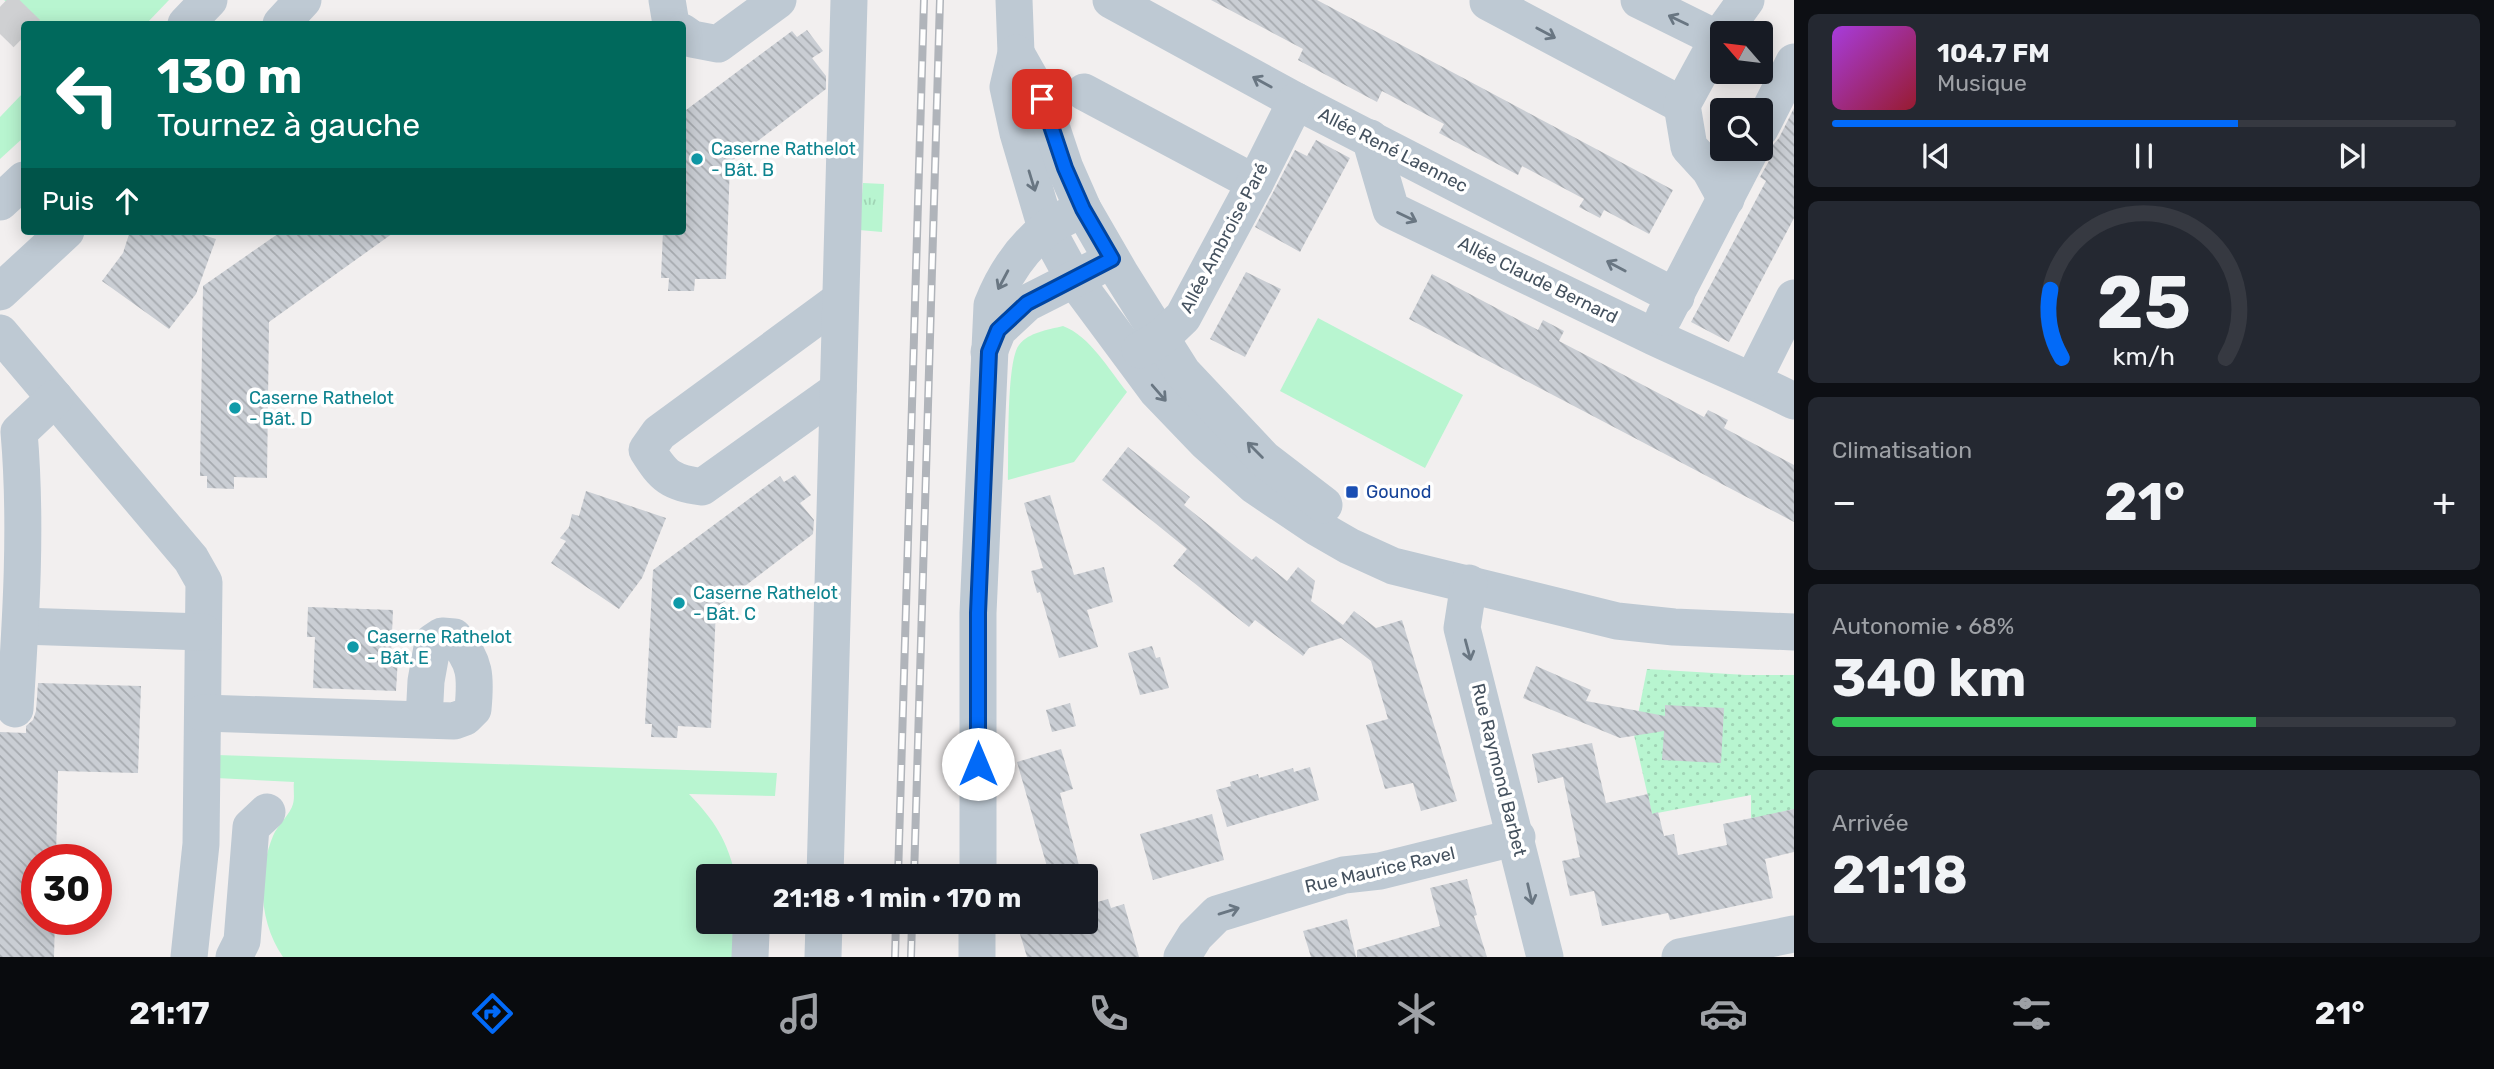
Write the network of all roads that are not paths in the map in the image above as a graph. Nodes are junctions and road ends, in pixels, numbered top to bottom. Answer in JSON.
{"nodes":[{"id":1,"x":209,"y":0,"type":"edge"},
{"id":2,"x":303,"y":0,"type":"edge"},
{"id":3,"x":667,"y":0,"type":"edge"},
{"id":4,"x":778,"y":0,"type":"edge"},
{"id":5,"x":849,"y":0,"type":"edge"},
{"id":6,"x":1014,"y":0,"type":"edge"},
{"id":7,"x":1111,"y":0,"type":"edge"},
{"id":8,"x":1489,"y":0,"type":"edge"},
{"id":9,"x":1639,"y":0,"type":"edge"},
{"id":10,"x":1746,"y":0,"type":"edge"},
{"id":11,"x":189,"y":21,"type":"edge"},
{"id":12,"x":284,"y":21,"type":"edge"},
{"id":13,"x":670,"y":21,"type":"edge"},
{"id":14,"x":1730,"y":21,"type":"edge"},
{"id":15,"x":686,"y":35,"type":"edge"},
{"id":16,"x":1710,"y":36,"type":"edge"},
{"id":17,"x":1710,"y":52,"type":"edge"},
{"id":18,"x":1016,"y":53,"type":"junction"},
{"id":19,"x":1794,"y":62,"type":"edge"},
{"id":20,"x":1084,"y":92,"type":"dead end"},
{"id":21,"x":1296,"y":101,"type":"junction"},
{"id":22,"x":1773,"y":103,"type":"edge"},
{"id":23,"x":1682,"y":105,"type":"junction"},
{"id":24,"x":1370,"y":138,"type":"junction"},
{"id":25,"x":1745,"y":161,"type":"edge"},
{"id":26,"x":21,"y":183,"type":"edge"},
{"id":27,"x":1255,"y":183,"type":"junction"},
{"id":28,"x":1726,"y":199,"type":"junction"},
{"id":29,"x":0,"y":202,"type":"edge"},
{"id":30,"x":1083,"y":209,"type":"junction"},
{"id":31,"x":1046,"y":228,"type":"junction"},
{"id":32,"x":62,"y":235,"type":"edge"},
{"id":33,"x":1112,"y":259,"type":"junction"},
{"id":34,"x":1074,"y":279,"type":"junction"},
{"id":35,"x":0,"y":292,"type":"edge"},
{"id":36,"x":1676,"y":298,"type":"junction"},
{"id":37,"x":1794,"y":298,"type":"edge"},
{"id":38,"x":840,"y":299,"type":"junction"},
{"id":39,"x":0,"y":333,"type":"edge"},
{"id":40,"x":1653,"y":336,"type":"junction"},
{"id":41,"x":1146,"y":347,"type":"junction"},
{"id":42,"x":989,"y":352,"type":"junction"},
{"id":43,"x":1753,"y":380,"type":"junction"},
{"id":44,"x":838,"y":390,"type":"junction"},
{"id":45,"x":55,"y":398,"type":"junction"},
{"id":46,"x":1794,"y":401,"type":"edge"},
{"id":47,"x":1452,"y":579,"type":"junction"},
{"id":48,"x":21,"y":626,"type":"junction"},
{"id":49,"x":204,"y":632,"type":"junction"},
{"id":50,"x":1794,"y":632,"type":"edge"},
{"id":51,"x":15,"y":709,"type":"dead end"},
{"id":52,"x":202,"y":713,"type":"junction"},
{"id":53,"x":424,"y":720,"type":"dead end"},
{"id":54,"x":267,"y":812,"type":"dead end"},
{"id":55,"x":1517,"y":837,"type":"junction"},
{"id":56,"x":825,"y":864,"type":"edge"},
{"id":57,"x":978,"y":864,"type":"edge"},
{"id":58,"x":1794,"y":933,"type":"edge"},
{"id":59,"x":823,"y":934,"type":"edge"},
{"id":60,"x":977,"y":934,"type":"edge"},
{"id":61,"x":188,"y":957,"type":"edge"},
{"id":62,"x":234,"y":957,"type":"edge"},
{"id":63,"x":822,"y":957,"type":"edge"},
{"id":64,"x":977,"y":957,"type":"edge"},
{"id":65,"x":1182,"y":957,"type":"edge"},
{"id":66,"x":1545,"y":957,"type":"edge"},
{"id":67,"x":1680,"y":957,"type":"edge"}],
"edges":[{"from":1,"to":11,"type":"street"},
{"from":2,"to":12,"type":"street"},
{"from":3,"to":13,"type":"street"},
{"from":4,"to":15,"type":"street"},
{"from":5,"to":38,"type":"street"},
{"from":6,"to":18,"type":"street"},
{"from":21,"to":7,"type":"street","name":"Allée René Laennec","one_way":true},
{"from":8,"to":23,"type":"street","one_way":true},
{"from":16,"to":9,"type":"street","one_way":true},
{"from":10,"to":14,"type":"street"},
{"from":17,"to":23,"type":"street"},
{"from":18,"to":30,"type":"street"},
{"from":18,"to":31,"type":"street","one_way":true},
{"from":19,"to":22,"type":"street"},
{"from":20,"to":27,"type":"street"},
{"from":21,"to":24,"type":"street","name":"Allée René Laennec"},
{"from":21,"to":27,"type":"street","name":"Allée Ambroise Paré"},
{"from":23,"to":28,"type":"street"},
{"from":36,"to":24,"type":"street","name":"Allée René Laennec","one_way":true},
{"from":24,"to":40,"type":"street","name":"Allée Claude Bernard","one_way":true},
{"from":25,"to":28,"type":"street"},
{"from":26,"to":29,"type":"street"},
{"from":27,"to":41,"type":"street","name":"Allée Ambroise Paré"},
{"from":28,"to":36,"type":"street"},
{"from":30,"to":31,"type":"street"},
{"from":30,"to":33,"type":"street"},
{"from":31,"to":34,"type":"street"},
{"from":31,"to":42,"type":"street","one_way":true},
{"from":32,"to":35,"type":"street"},
{"from":33,"to":34,"type":"street"},
{"from":33,"to":41,"type":"street"},
{"from":34,"to":41,"type":"street"},
{"from":34,"to":42,"type":"street"},
{"from":36,"to":40,"type":"street"},
{"from":37,"to":43,"type":"street"},
{"from":38,"to":44,"type":"street"},
{"from":38,"to":44,"type":"street"},
{"from":39,"to":45,"type":"street"},
{"from":40,"to":43,"type":"street","name":"Allée Claude Bernard"},
{"from":41,"to":47,"type":"street"},
{"from":42,"to":57,"type":"street"},
{"from":43,"to":46,"type":"street","name":"Allée Claude Bernard"},
{"from":44,"to":56,"type":"street"},
{"from":45,"to":48,"type":"street"},
{"from":45,"to":49,"type":"street"},
{"from":47,"to":50,"type":"street"},
{"from":47,"to":55,"type":"street","name":"Rue Raymond Barbet","one_way":true},
{"from":48,"to":49,"type":"street"},
{"from":48,"to":51,"type":"street"},
{"from":49,"to":52,"type":"street"},
{"from":52,"to":53,"type":"street"},
{"from":52,"to":61,"type":"street"},
{"from":54,"to":62,"type":"street"},
{"from":65,"to":55,"type":"street","name":"Rue Maurice Ravel","one_way":true},
{"from":55,"to":66,"type":"street","name":"Rue Raymond Barbet","one_way":true},
{"from":58,"to":67,"type":"street"},
{"from":59,"to":63,"type":"street"},
{"from":60,"to":64,"type":"street"}]}
